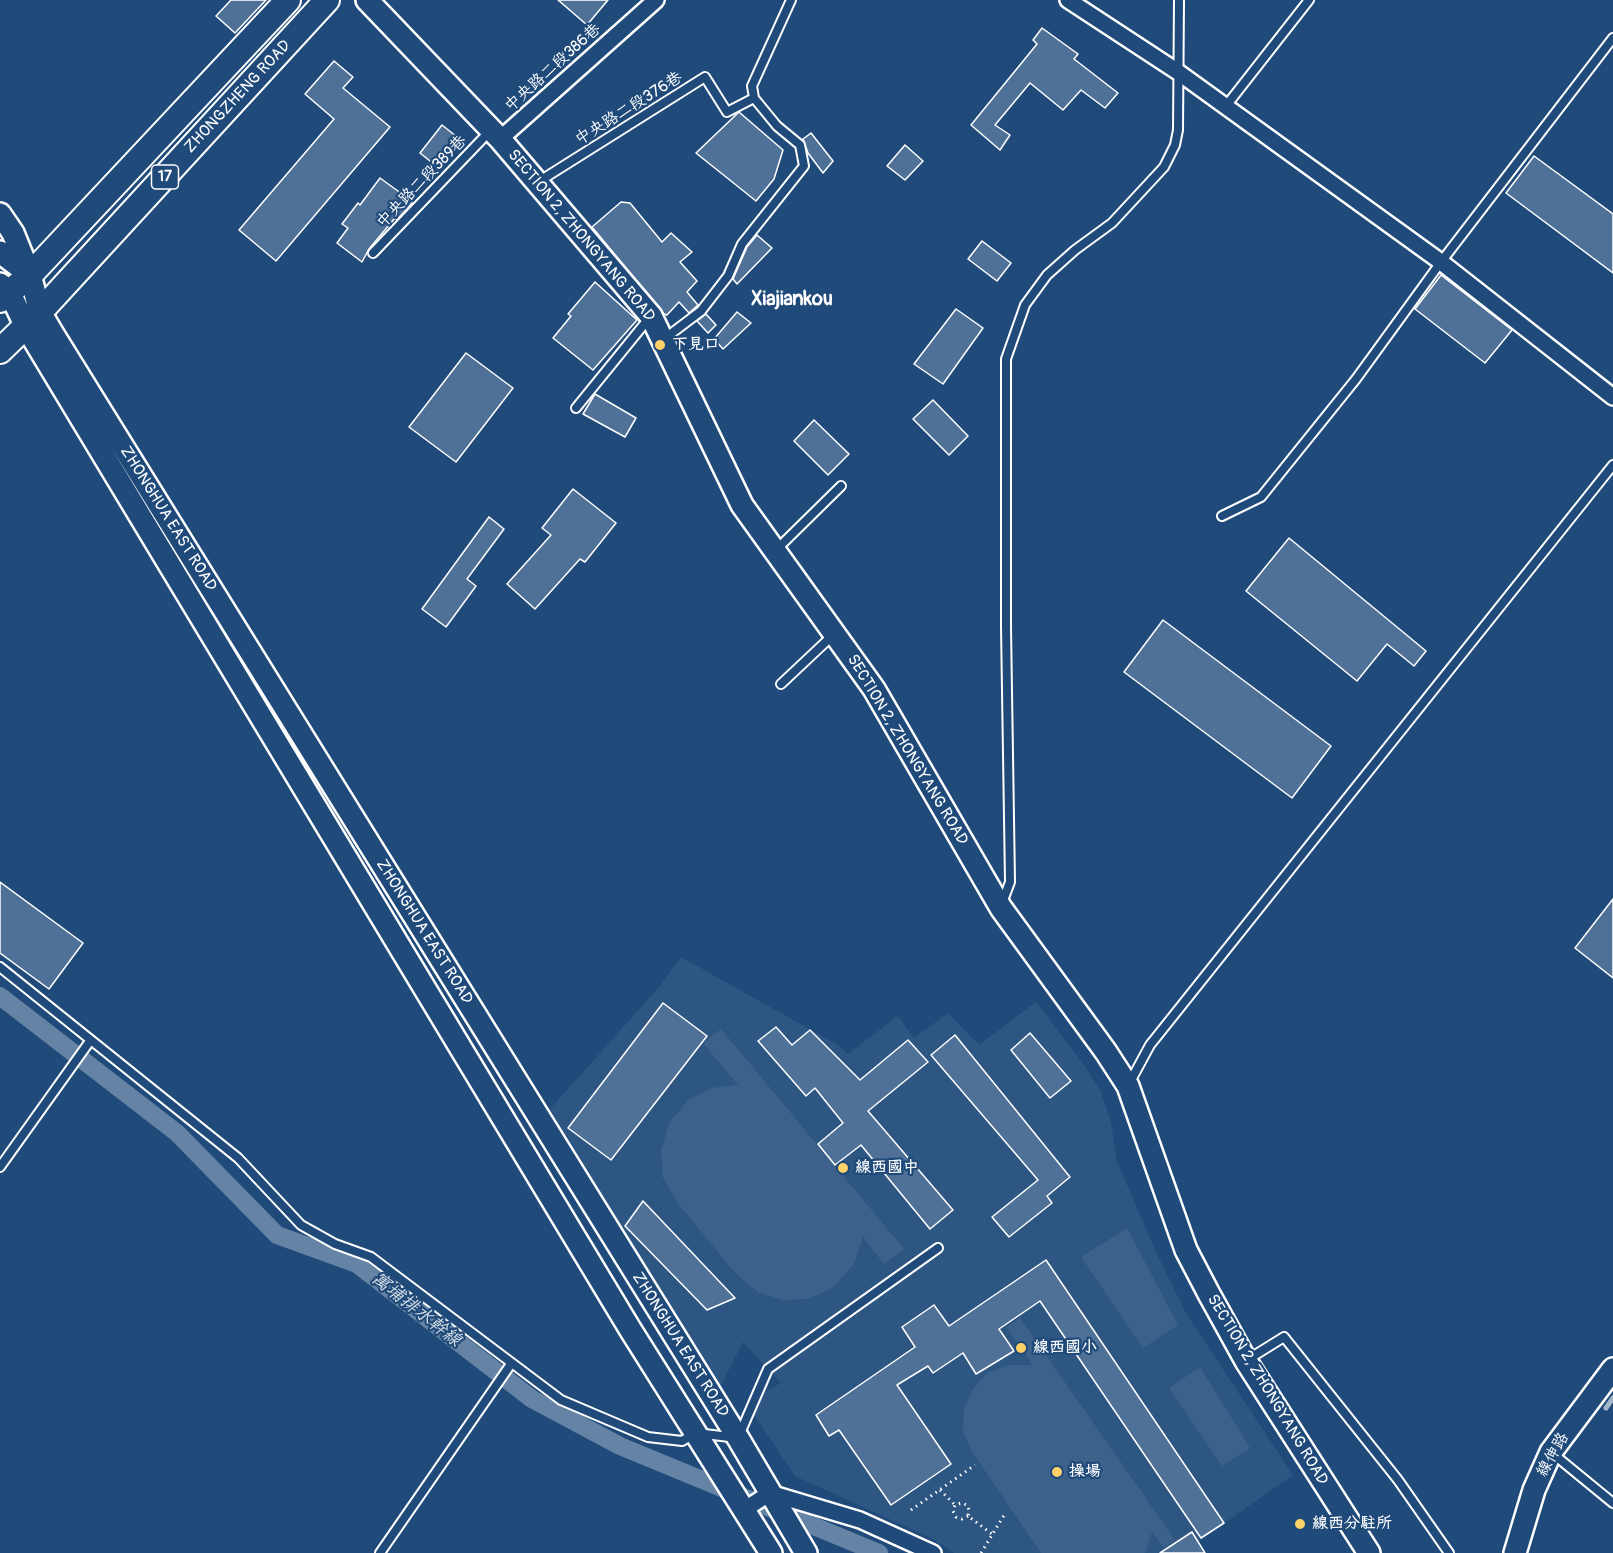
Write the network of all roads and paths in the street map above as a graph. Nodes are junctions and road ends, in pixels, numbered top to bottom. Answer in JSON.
{"nodes":[{"id":1,"x":288,"y":0,"type":"edge"},
{"id":2,"x":327,"y":0,"type":"edge"},
{"id":3,"x":367,"y":0,"type":"edge"},
{"id":4,"x":656,"y":0,"type":"edge"},
{"id":5,"x":791,"y":0,"type":"edge"},
{"id":6,"x":1068,"y":0,"type":"edge"},
{"id":7,"x":1179,"y":0,"type":"edge"},
{"id":8,"x":1309,"y":0,"type":"edge"},
{"id":9,"x":1613,"y":38,"type":"edge"},
{"id":10,"x":1178,"y":72,"type":"junction"},
{"id":11,"x":754,"y":98,"type":"junction"},
{"id":12,"x":1226,"y":106,"type":"junction"},
{"id":13,"x":495,"y":135,"type":"junction"},
{"id":14,"x":536,"y":183,"type":"junction"},
{"id":15,"x":0,"y":214,"type":"edge"},
{"id":16,"x":0,"y":252,"type":"edge"},
{"id":17,"x":373,"y":253,"type":"dead end"},
{"id":18,"x":1441,"y":262,"type":"junction"},
{"id":19,"x":30,"y":275,"type":"junction"},
{"id":20,"x":2,"y":291,"type":"edge"},
{"id":21,"x":651,"y":316,"type":"junction"},
{"id":22,"x":32,"y":319,"type":"junction"},
{"id":23,"x":664,"y":339,"type":"junction"},
{"id":24,"x":0,"y":351,"type":"edge"},
{"id":25,"x":1613,"y":398,"type":"edge"},
{"id":26,"x":576,"y":408,"type":"dead end"},
{"id":27,"x":1613,"y":465,"type":"edge"},
{"id":28,"x":841,"y":486,"type":"dead end"},
{"id":29,"x":1222,"y":516,"type":"dead end"},
{"id":30,"x":776,"y":550,"type":"junction"},
{"id":31,"x":835,"y":633,"type":"junction"},
{"id":32,"x":781,"y":684,"type":"dead end"},
{"id":33,"x":1000,"y":908,"type":"junction"},
{"id":34,"x":0,"y":967,"type":"edge"},
{"id":35,"x":90,"y":1041,"type":"junction"},
{"id":36,"x":1128,"y":1086,"type":"junction"},
{"id":37,"x":0,"y":1167,"type":"edge"},
{"id":38,"x":938,"y":1248,"type":"dead end"},
{"id":39,"x":1246,"y":1361,"type":"junction"},
{"id":40,"x":511,"y":1364,"type":"junction"},
{"id":41,"x":1613,"y":1369,"type":"edge"},
{"id":42,"x":696,"y":1433,"type":"junction"},
{"id":43,"x":738,"y":1438,"type":"junction"},
{"id":44,"x":1551,"y":1452,"type":"junction"},
{"id":45,"x":975,"y":1465,"type":"dead end"},
{"id":46,"x":940,"y":1490,"type":"junction"},
{"id":47,"x":770,"y":1493,"type":"junction"},
{"id":48,"x":1613,"y":1503,"type":"edge"},
{"id":49,"x":956,"y":1505,"type":"junction"},
{"id":50,"x":744,"y":1510,"type":"junction"},
{"id":51,"x":911,"y":1510,"type":"dead end"},
{"id":52,"x":1006,"y":1512,"type":"dead end"},
{"id":53,"x":968,"y":1516,"type":"junction"},
{"id":54,"x":992,"y":1534,"type":"junction"},
{"id":55,"x":380,"y":1553,"type":"edge"},
{"id":56,"x":771,"y":1553,"type":"edge"},
{"id":57,"x":806,"y":1553,"type":"edge"},
{"id":58,"x":933,"y":1553,"type":"edge"},
{"id":59,"x":981,"y":1553,"type":"edge"},
{"id":60,"x":1369,"y":1553,"type":"edge"},
{"id":61,"x":1449,"y":1553,"type":"edge"},
{"id":62,"x":1515,"y":1553,"type":"edge"}],
"edges":[{"from":1,"to":19,"type":"main road","name":"ZHONGZHENG ROAD","number":"17"},
{"from":2,"to":22,"type":"main road","name":"ZHONGZHENG ROAD","number":"17"},
{"from":3,"to":13,"type":"main road","name":"SECTION 2, ZHONGYANG ROAD"},
{"from":4,"to":13,"type":"street","name":"中央路二段386巷"},
{"from":5,"to":11,"type":"lane"},
{"from":6,"to":10,"type":"street"},
{"from":7,"to":10,"type":"lane"},
{"from":8,"to":12,"type":"lane"},
{"from":9,"to":18,"type":"lane"},
{"from":10,"to":12,"type":"street"},
{"from":10,"to":33,"type":"lane"},
{"from":11,"to":14,"type":"lane","name":"中央路二段376巷"},
{"from":11,"to":23,"type":"lane"},
{"from":12,"to":18,"type":"street"},
{"from":13,"to":14,"type":"main road","name":"SECTION 2, ZHONGYANG ROAD"},
{"from":13,"to":17,"type":"lane","name":"中央路二段389巷"},
{"from":14,"to":21,"type":"main road","name":"SECTION 2, ZHONGYANG ROAD"},
{"from":15,"to":19,"type":"main road"},
{"from":16,"to":19,"type":"main road"},
{"from":18,"to":25,"type":"street"},
{"from":18,"to":29,"type":"lane"},
{"from":19,"to":20,"type":"main road","name":"ZHONGZHENG ROAD","number":"17"},
{"from":19,"to":22,"type":"main road"},
{"from":20,"to":22,"type":"main road"},
{"from":21,"to":23,"type":"main road","name":"SECTION 2, ZHONGYANG ROAD"},
{"from":21,"to":26,"type":"lane"},
{"from":22,"to":24,"type":"main road","name":"ZHONGZHENG ROAD","number":"17"},
{"from":22,"to":42,"type":"main road","name":"ZHONGHUA EAST ROAD"},
{"from":22,"to":43,"type":"main road","name":"ZHONGHUA EAST ROAD"},
{"from":23,"to":30,"type":"main road","name":"SECTION 2, ZHONGYANG ROAD"},
{"from":27,"to":36,"type":"lane"},
{"from":28,"to":30,"type":"lane"},
{"from":30,"to":31,"type":"main road","name":"SECTION 2, ZHONGYANG ROAD"},
{"from":31,"to":32,"type":"lane"},
{"from":31,"to":33,"type":"main road","name":"SECTION 2, ZHONGYANG ROAD"},
{"from":33,"to":36,"type":"main road","name":"SECTION 2, ZHONGYANG ROAD"},
{"from":34,"to":35,"type":"lane"},
{"from":35,"to":37,"type":"lane"},
{"from":35,"to":40,"type":"lane"},
{"from":36,"to":39,"type":"main road","name":"SECTION 2, ZHONGYANG ROAD"},
{"from":38,"to":43,"type":"lane"},
{"from":39,"to":60,"type":"main road","name":"SECTION 2, ZHONGYANG ROAD"},
{"from":39,"to":61,"type":"lane"},
{"from":40,"to":42,"type":"lane"},
{"from":40,"to":55,"type":"lane"},
{"from":41,"to":44,"type":"main road","name":"線伸路"},
{"from":42,"to":43,"type":"lane"},
{"from":42,"to":50,"type":"main road","name":"ZHONGHUA EAST ROAD"},
{"from":43,"to":47,"type":"main road","name":"ZHONGHUA EAST ROAD"},
{"from":44,"to":48,"type":"lane"},
{"from":44,"to":62,"type":"main road","name":"線伸路"},
{"from":45,"to":46,"type":"path"},
{"from":46,"to":49,"type":"path"},
{"from":46,"to":51,"type":"path"},
{"from":47,"to":50,"type":"street"},
{"from":47,"to":57,"type":"main road","name":"ZHONGHUA EAST ROAD"},
{"from":47,"to":58,"type":"street"},
{"from":49,"to":53,"type":"path"},
{"from":49,"to":53,"type":"path"},
{"from":50,"to":56,"type":"main road","name":"ZHONGHUA EAST ROAD"},
{"from":52,"to":54,"type":"path"},
{"from":53,"to":54,"type":"path"},
{"from":54,"to":59,"type":"path"}]}
